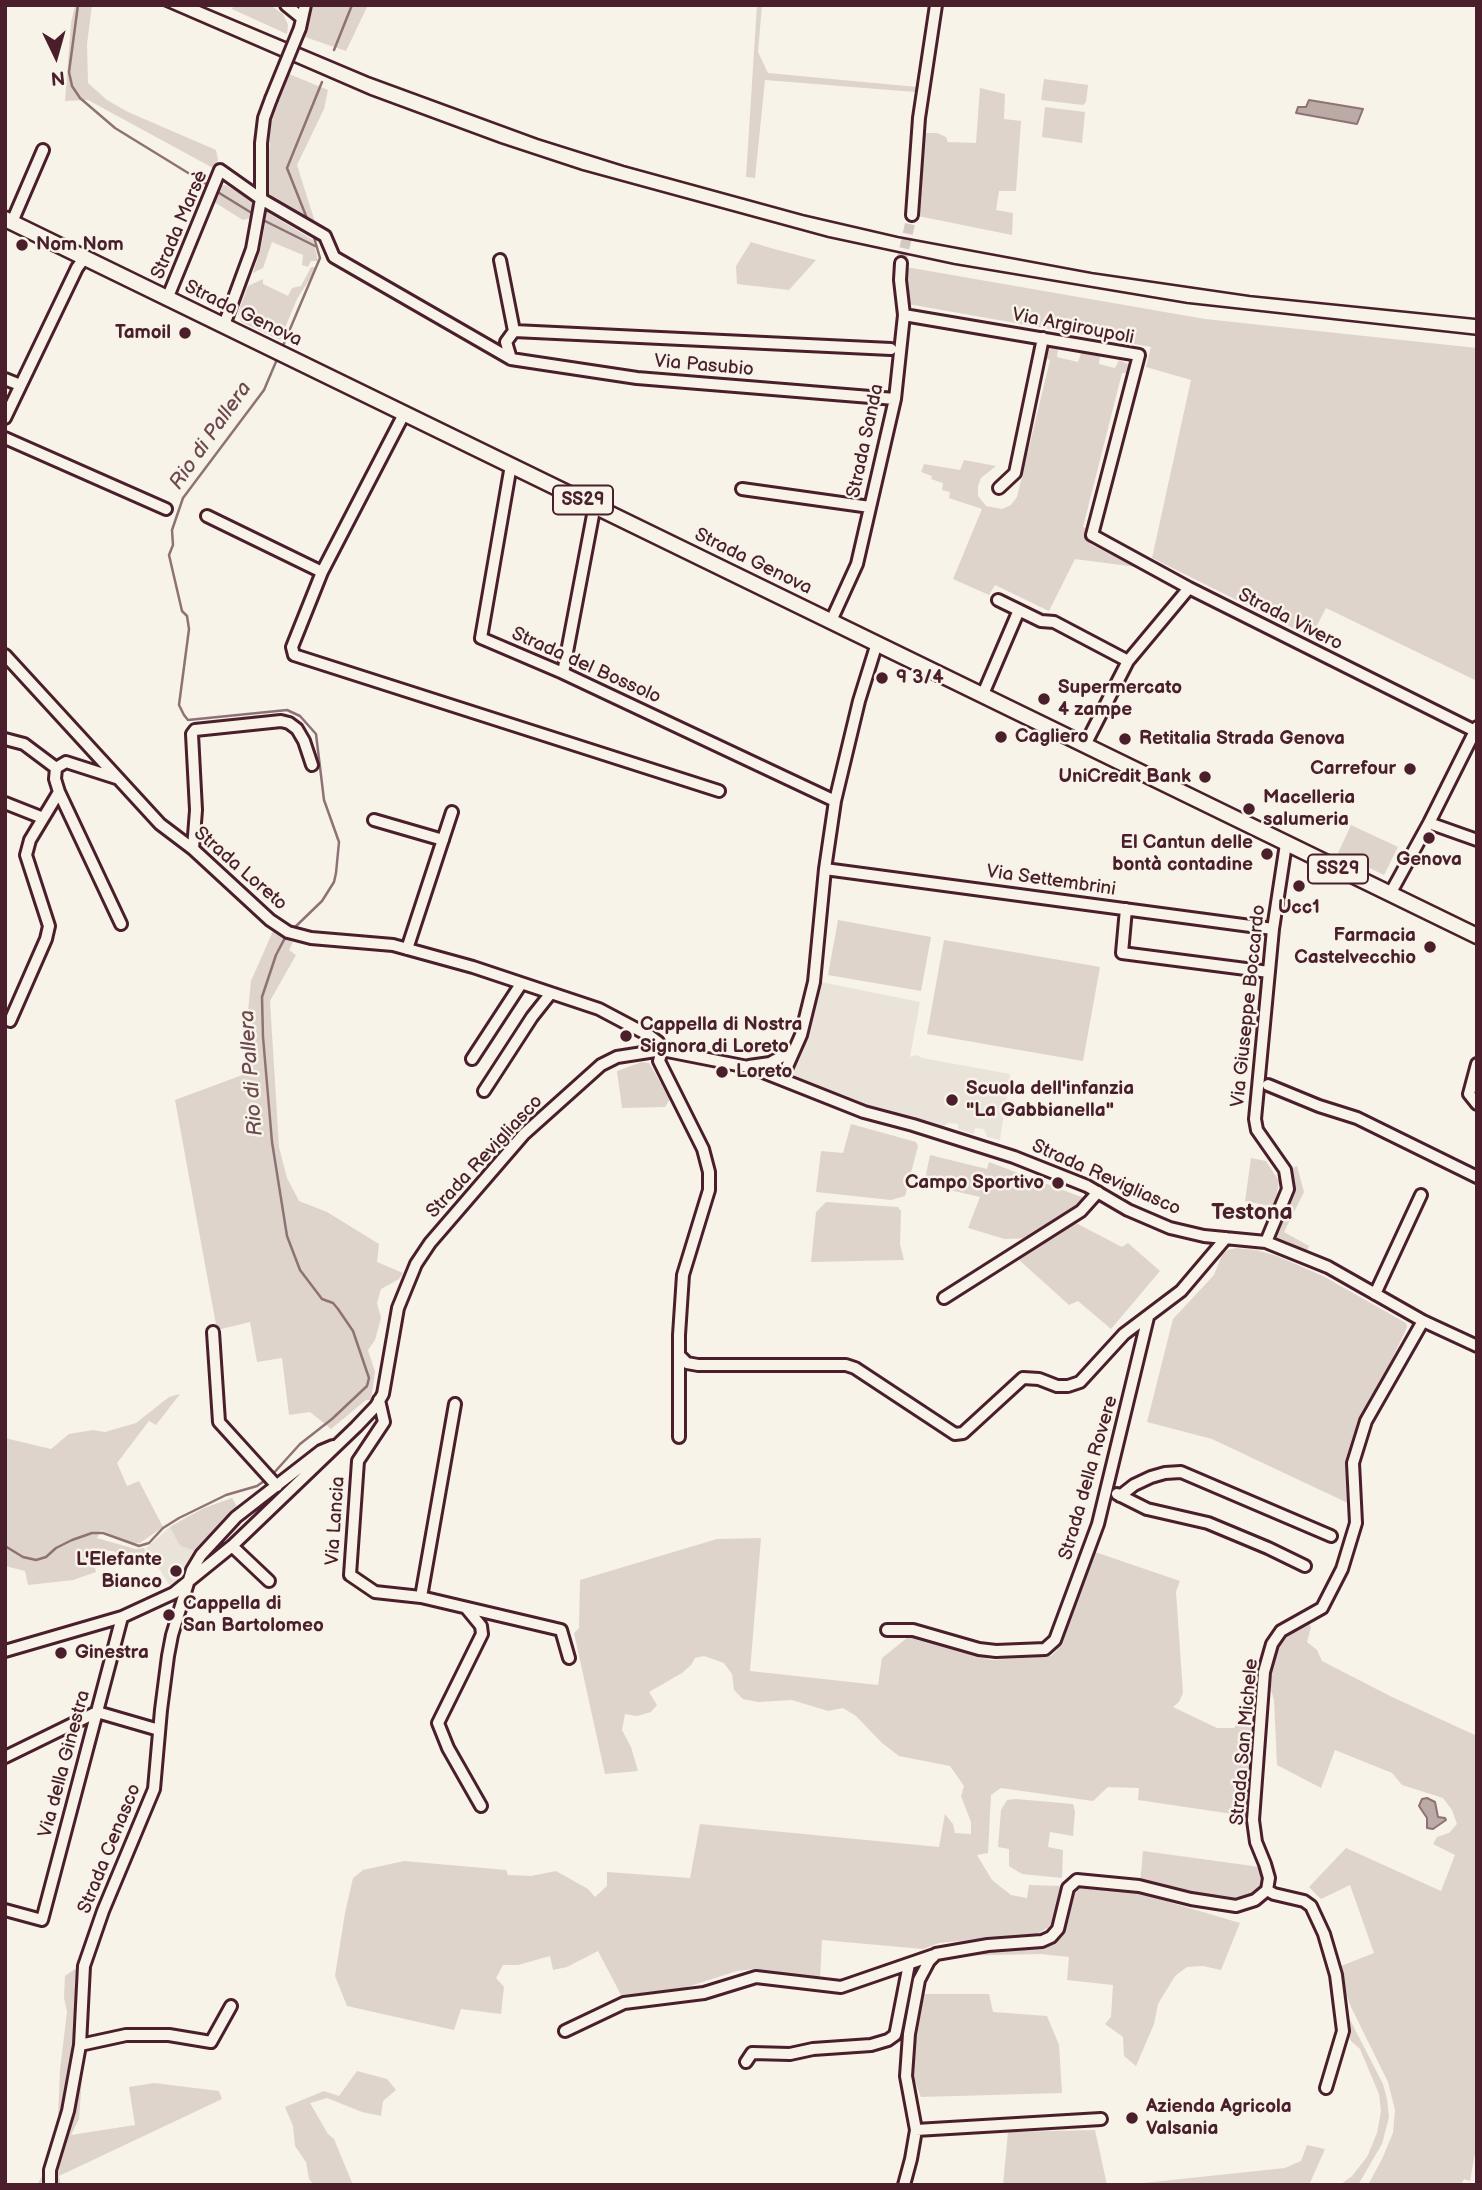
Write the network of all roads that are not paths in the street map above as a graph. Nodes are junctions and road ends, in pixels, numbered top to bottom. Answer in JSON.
{"nodes":[{"id":1,"x":286,"y":5,"type":"edge"},
{"id":2,"x":305,"y":5,"type":"edge"},
{"id":3,"x":936,"y":5,"type":"edge"},
{"id":4,"x":301,"y":23,"type":"junction"},
{"id":5,"x":43,"y":150,"type":"dead end"},
{"id":6,"x":260,"y":204,"type":"junction"},
{"id":7,"x":912,"y":215,"type":"tunnel mouth"},
{"id":8,"x":9,"y":220,"type":"edge"},
{"id":9,"x":85,"y":257,"type":"junction"},
{"id":10,"x":500,"y":260,"type":"dead end"},
{"id":11,"x":901,"y":263,"type":"tunnel mouth"},
{"id":12,"x":167,"y":299,"type":"junction"},
{"id":13,"x":904,"y":315,"type":"junction"},
{"id":14,"x":224,"y":325,"type":"junction"},
{"id":15,"x":514,"y":331,"type":"junction"},
{"id":16,"x":1043,"y":338,"type":"junction"},
{"id":17,"x":891,"y":349,"type":"dead end"},
{"id":18,"x":511,"y":359,"type":"junction"},
{"id":19,"x":5,"y":379,"type":"edge"},
{"id":20,"x":20,"y":385,"type":"junction"},
{"id":21,"x":895,"y":399,"type":"junction"},
{"id":22,"x":404,"y":414,"type":"junction"},
{"id":23,"x":5,"y":418,"type":"edge"},
{"id":24,"x":5,"y":438,"type":"edge"},
{"id":25,"x":511,"y":465,"type":"junction"},
{"id":26,"x":999,"y":488,"type":"dead end"},
{"id":27,"x":742,"y":489,"type":"dead end"},
{"id":28,"x":596,"y":507,"type":"junction"},
{"id":29,"x":870,"y":507,"type":"junction"},
{"id":30,"x":166,"y":509,"type":"dead end"},
{"id":31,"x":207,"y":516,"type":"dead end"},
{"id":32,"x":1092,"y":535,"type":"joint"},
{"id":33,"x":322,"y":572,"type":"junction"},
{"id":34,"x":1189,"y":588,"type":"junction"},
{"id":35,"x":998,"y":600,"type":"dead end"},
{"id":36,"x":1018,"y":610,"type":"junction"},
{"id":37,"x":831,"y":621,"type":"junction"},
{"id":38,"x":877,"y":643,"type":"junction"},
{"id":39,"x":5,"y":655,"type":"edge"},
{"id":40,"x":1128,"y":661,"type":"junction"},
{"id":41,"x":563,"y":673,"type":"junction"},
{"id":42,"x":983,"y":694,"type":"junction"},
{"id":43,"x":1476,"y":729,"type":"edge"},
{"id":44,"x":5,"y":739,"type":"edge"},
{"id":45,"x":1085,"y":745,"type":"junction"},
{"id":46,"x":312,"y":765,"type":"dead end"},
{"id":47,"x":56,"y":768,"type":"junction"},
{"id":48,"x":119,"y":779,"type":"junction"},
{"id":49,"x":719,"y":791,"type":"dead end"},
{"id":50,"x":59,"y":792,"type":"junction"},
{"id":51,"x":835,"y":801,"type":"junction"},
{"id":52,"x":5,"y":803,"type":"edge"},
{"id":53,"x":452,"y":812,"type":"dead end"},
{"id":54,"x":43,"y":818,"type":"junction"},
{"id":55,"x":374,"y":820,"type":"dead end"},
{"id":56,"x":1429,"y":823,"type":"junction"},
{"id":57,"x":443,"y":840,"type":"junction"},
{"id":58,"x":1477,"y":840,"type":"edge"},
{"id":59,"x":1286,"y":844,"type":"junction"},
{"id":60,"x":193,"y":849,"type":"junction"},
{"id":61,"x":825,"y":869,"type":"junction"},
{"id":62,"x":1390,"y":894,"type":"junction"},
{"id":63,"x":1126,"y":909,"type":"junction"},
{"id":64,"x":121,"y":924,"type":"dead end"},
{"id":65,"x":1272,"y":929,"type":"junction"},
{"id":66,"x":1477,"y":936,"type":"edge"},
{"id":67,"x":407,"y":948,"type":"junction"},
{"id":68,"x":1269,"y":972,"type":"junction"},
{"id":69,"x":521,"y":984,"type":"junction"},
{"id":70,"x":551,"y":993,"type":"junction"},
{"id":71,"x":10,"y":1021,"type":"dead end"},
{"id":72,"x":794,"y":1049,"type":"junction"},
{"id":73,"x":662,"y":1050,"type":"junction"},
{"id":74,"x":472,"y":1059,"type":"dead end"},
{"id":75,"x":1477,"y":1063,"type":"edge"},
{"id":76,"x":744,"y":1066,"type":"junction"},
{"id":77,"x":782,"y":1079,"type":"junction"},
{"id":78,"x":1268,"y":1085,"type":"dead end"},
{"id":79,"x":484,"y":1091,"type":"dead end"},
{"id":80,"x":1477,"y":1104,"type":"edge"},
{"id":81,"x":1477,"y":1177,"type":"edge"},
{"id":82,"x":1098,"y":1192,"type":"junction"},
{"id":83,"x":1421,"y":1195,"type":"dead end"},
{"id":84,"x":1226,"y":1238,"type":"junction"},
{"id":85,"x":1266,"y":1242,"type":"junction"},
{"id":86,"x":1376,"y":1294,"type":"junction"},
{"id":87,"x":944,"y":1298,"type":"dead end"},
{"id":88,"x":1148,"y":1317,"type":"junction"},
{"id":89,"x":1423,"y":1321,"type":"junction"},
{"id":90,"x":213,"y":1332,"type":"dead end"},
{"id":91,"x":1477,"y":1346,"type":"edge"},
{"id":92,"x":679,"y":1355,"type":"junction"},
{"id":93,"x":380,"y":1400,"type":"junction"},
{"id":94,"x":455,"y":1404,"type":"dead end"},
{"id":95,"x":679,"y":1437,"type":"dead end"},
{"id":96,"x":339,"y":1444,"type":"junction"},
{"id":97,"x":272,"y":1480,"type":"junction"},
{"id":98,"x":1331,"y":1536,"type":"dead end"},
{"id":99,"x":232,"y":1546,"type":"junction"},
{"id":100,"x":1305,"y":1566,"type":"dead end"},
{"id":101,"x":269,"y":1581,"type":"dead end"},
{"id":102,"x":187,"y":1584,"type":"junction"},
{"id":103,"x":421,"y":1597,"type":"junction"},
{"id":104,"x":467,"y":1609,"type":"junction"},
{"id":105,"x":122,"y":1617,"type":"junction"},
{"id":106,"x":887,"y":1630,"type":"dead end"},
{"id":107,"x":5,"y":1651,"type":"edge"},
{"id":108,"x":569,"y":1658,"type":"dead end"},
{"id":109,"x":97,"y":1712,"type":"junction"},
{"id":110,"x":159,"y":1730,"type":"junction"},
{"id":111,"x":5,"y":1757,"type":"edge"},
{"id":112,"x":481,"y":1806,"type":"dead end"},
{"id":113,"x":1266,"y":1890,"type":"junction"},
{"id":114,"x":5,"y":1910,"type":"edge"},
{"id":115,"x":936,"y":1954,"type":"junction"},
{"id":116,"x":909,"y":1964,"type":"junction"},
{"id":117,"x":231,"y":2006,"type":"dead end"},
{"id":118,"x":565,"y":2031,"type":"dead end"},
{"id":119,"x":80,"y":2045,"type":"junction"},
{"id":120,"x":746,"y":2062,"type":"dead end"},
{"id":121,"x":1326,"y":2088,"type":"dead end"},
{"id":122,"x":1101,"y":2119,"type":"dead end"},
{"id":123,"x":916,"y":2130,"type":"junction"},
{"id":124,"x":50,"y":2185,"type":"edge"},
{"id":125,"x":904,"y":2185,"type":"edge"}],
"edges":[{"from":1,"to":4,"type":"street"},
{"from":2,"to":4,"type":"street"},
{"from":3,"to":7,"type":"street"},
{"from":4,"to":6,"type":"street","bridge":true},
{"from":5,"to":8,"type":"street","name":"Strada Genova"},
{"from":6,"to":12,"type":"street","name":"Strada Marsè"},
{"from":6,"to":14,"type":"street"},
{"from":6,"to":18,"type":"street","name":"Via Pasubio"},
{"from":8,"to":9,"type":"main road","name":"Strada Genova","number":"SS29"},
{"from":9,"to":12,"type":"main road","name":"Strada Genova","number":"SS29"},
{"from":9,"to":20,"type":"street"},
{"from":10,"to":15,"type":"street"},
{"from":11,"to":13,"type":"street","name":"Strada Sanda"},
{"from":12,"to":14,"type":"main road","name":"Strada Genova","number":"SS29"},
{"from":13,"to":16,"type":"street","name":"Via Argiroupoli"},
{"from":13,"to":21,"type":"street","name":"Strada Sanda"},
{"from":14,"to":22,"type":"main road","name":"Strada Genova","number":"SS29"},
{"from":15,"to":17,"type":"street","name":"Via Pasubio"},
{"from":15,"to":18,"type":"street"},
{"from":16,"to":26,"type":"street"},
{"from":16,"to":32,"type":"street","name":"Via Argiroupoli"},
{"from":18,"to":21,"type":"street","name":"Via Pasubio"},
{"from":19,"to":20,"type":"street"},
{"from":20,"to":23,"type":"street"},
{"from":21,"to":29,"type":"street","name":"Strada Sanda"},
{"from":22,"to":25,"type":"main road","name":"Strada Genova","number":"SS29"},
{"from":22,"to":33,"type":"street"},
{"from":24,"to":30,"type":"street"},
{"from":25,"to":28,"type":"main road","name":"Strada Genova","number":"SS29"},
{"from":25,"to":41,"type":"street","name":"Strada del Bossolo"},
{"from":27,"to":29,"type":"street"},
{"from":28,"to":37,"type":"main road","name":"Strada Genova","number":"SS29"},
{"from":28,"to":41,"type":"street"},
{"from":29,"to":37,"type":"street","name":"Strada Sanda"},
{"from":31,"to":33,"type":"street"},
{"from":32,"to":34,"type":"street","name":"Strada Vivero"},
{"from":33,"to":49,"type":"street"},
{"from":34,"to":40,"type":"street"},
{"from":34,"to":43,"type":"street","name":"Strada Vivero"},
{"from":35,"to":36,"type":"street"},
{"from":36,"to":40,"type":"street"},
{"from":36,"to":42,"type":"street"},
{"from":37,"to":38,"type":"main road","name":"Strada Genova","number":"SS29"},
{"from":38,"to":42,"type":"main road","name":"Strada Genova","number":"SS29"},
{"from":38,"to":51,"type":"street"},
{"from":39,"to":48,"type":"street","name":"Strada Loreto"},
{"from":40,"to":45,"type":"street"},
{"from":41,"to":51,"type":"street","name":"Strada del Bossolo"},
{"from":42,"to":45,"type":"main road","name":"Strada Genova","number":"SS29"},
{"from":43,"to":56,"type":"street","name":"Strada Vivero"},
{"from":44,"to":47,"type":"street"},
{"from":45,"to":59,"type":"main road","name":"Strada Genova","number":"SS29"},
{"from":46,"to":60,"type":"street"},
{"from":47,"to":48,"type":"street"},
{"from":47,"to":50,"type":"street"},
{"from":48,"to":60,"type":"street","name":"Strada Loreto"},
{"from":50,"to":54,"type":"street"},
{"from":50,"to":64,"type":"street"},
{"from":51,"to":61,"type":"street"},
{"from":52,"to":54,"type":"street"},
{"from":53,"to":57,"type":"street"},
{"from":54,"to":71,"type":"street"},
{"from":55,"to":57,"type":"street"},
{"from":56,"to":58,"type":"street"},
{"from":56,"to":62,"type":"street","name":"Strada Vivero"},
{"from":57,"to":67,"type":"street"},
{"from":59,"to":62,"type":"main road","name":"Strada Genova","number":"SS29"},
{"from":59,"to":65,"type":"street","name":"Via Giuseppe Boccardo"},
{"from":60,"to":67,"type":"street","name":"Strada Loreto"},
{"from":61,"to":63,"type":"street","name":"Via Settembrini"},
{"from":61,"to":72,"type":"street"},
{"from":62,"to":66,"type":"main road","name":"Strada Genova","number":"SS29"},
{"from":63,"to":65,"type":"street","name":"Via Settembrini"},
{"from":63,"to":68,"type":"street"},
{"from":65,"to":68,"type":"street","name":"Via Giuseppe Boccardo"},
{"from":67,"to":69,"type":"street","name":"Strada Loreto"},
{"from":68,"to":85,"type":"street","name":"Via Giuseppe Boccardo"},
{"from":69,"to":70,"type":"street","name":"Strada Loreto"},
{"from":69,"to":74,"type":"street"},
{"from":70,"to":73,"type":"street","name":"Strada Loreto"},
{"from":70,"to":79,"type":"street"},
{"from":72,"to":76,"type":"street"},
{"from":72,"to":77,"type":"street"},
{"from":73,"to":76,"type":"street","name":"Strada Revigliasco"},
{"from":73,"to":92,"type":"street"},
{"from":73,"to":93,"type":"street","name":"Strada Revigliasco"},
{"from":75,"to":80,"type":"street"},
{"from":76,"to":77,"type":"street","name":"Strada Revigliasco"},
{"from":77,"to":82,"type":"street","name":"Strada Revigliasco"},
{"from":78,"to":81,"type":"street"},
{"from":82,"to":84,"type":"street","name":"Strada Revigliasco"},
{"from":82,"to":87,"type":"street"},
{"from":83,"to":86,"type":"street"},
{"from":84,"to":85,"type":"street","name":"Strada Revigliasco"},
{"from":84,"to":88,"type":"street","name":"Strada della Rovere"},
{"from":85,"to":86,"type":"street","name":"Strada Revigliasco"},
{"from":86,"to":89,"type":"street","name":"Strada Revigliasco"},
{"from":88,"to":92,"type":"street","name":"Strada della Rovere"},
{"from":88,"to":106,"type":"street","name":"Strada della Rovere"},
{"from":89,"to":91,"type":"street","name":"Strada Revigliasco"},
{"from":89,"to":113,"type":"street","name":"Strada San Michele"},
{"from":90,"to":97,"type":"street"},
{"from":92,"to":95,"type":"street"},
{"from":93,"to":96,"type":"street","name":"Strada Revigliasco"},
{"from":93,"to":103,"type":"street","name":"Via Lancia"},
{"from":94,"to":103,"type":"street"},
{"from":96,"to":97,"type":"street","name":"Strada Revigliasco"},
{"from":96,"to":99,"type":"street","name":"Strada Revigliasco"},
{"from":97,"to":102,"type":"street","name":"Strada Revigliasco"},
{"from":98,"to":100,"type":"street"},
{"from":99,"to":101,"type":"street"},
{"from":99,"to":102,"type":"street","name":"Strada Revigliasco"},
{"from":102,"to":105,"type":"street","name":"Strada Revigliasco"},
{"from":102,"to":110,"type":"street","name":"Strada Cenasco"},
{"from":103,"to":104,"type":"street","name":"Via Lancia"},
{"from":104,"to":108,"type":"street","name":"Via Lancia"},
{"from":104,"to":112,"type":"street"},
{"from":105,"to":107,"type":"street","name":"Strada Revigliasco"},
{"from":105,"to":109,"type":"street","name":"Via della Ginestra"},
{"from":109,"to":110,"type":"street"},
{"from":109,"to":111,"type":"street"},
{"from":109,"to":114,"type":"street","name":"Via della Ginestra"},
{"from":110,"to":119,"type":"street","name":"Strada Cenasco"},
{"from":113,"to":115,"type":"street"},
{"from":113,"to":121,"type":"street"},
{"from":115,"to":116,"type":"street"},
{"from":115,"to":123,"type":"street"},
{"from":116,"to":118,"type":"street"},
{"from":116,"to":120,"type":"street"},
{"from":117,"to":119,"type":"street"},
{"from":119,"to":124,"type":"street","name":"Strada Cenasco"},
{"from":122,"to":123,"type":"street"},
{"from":123,"to":125,"type":"street"}]}
